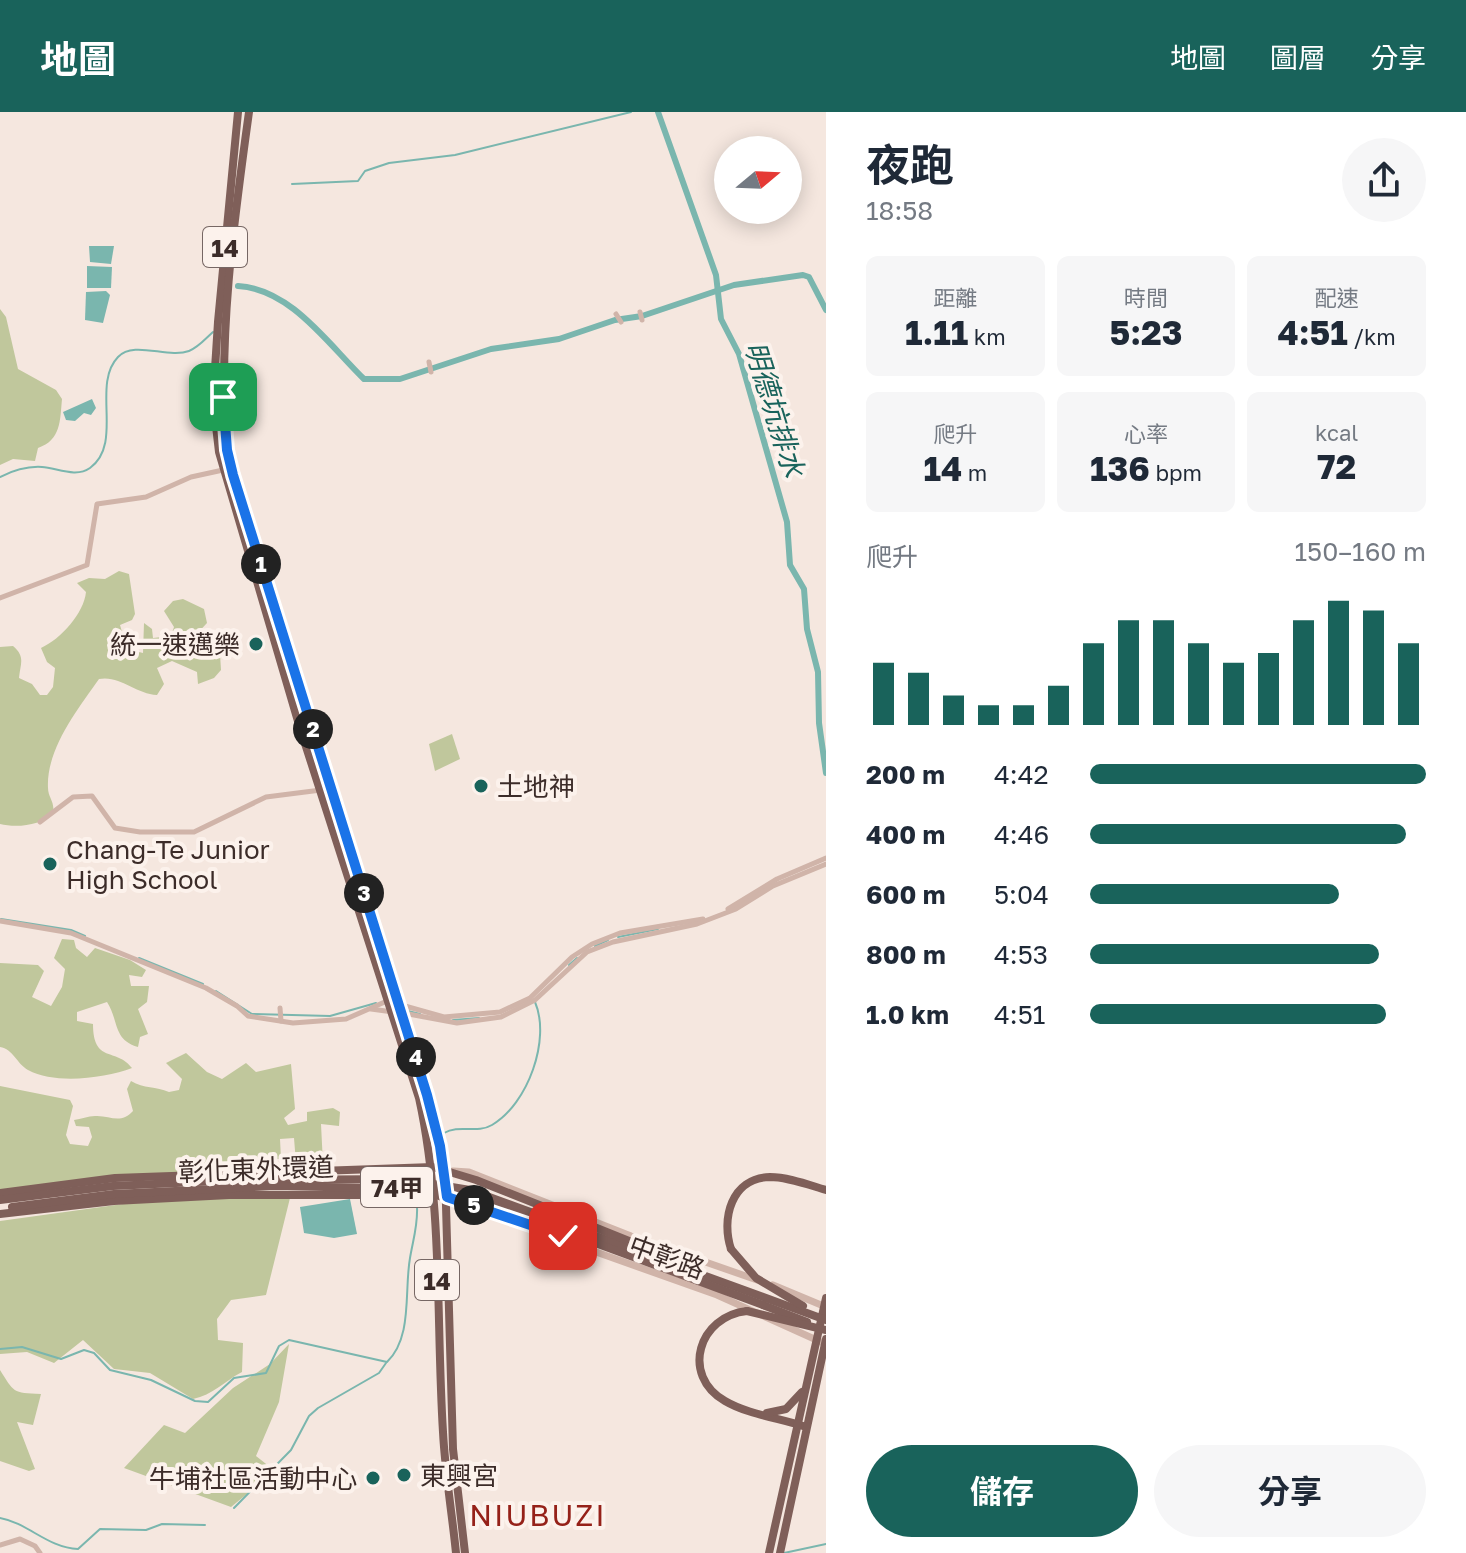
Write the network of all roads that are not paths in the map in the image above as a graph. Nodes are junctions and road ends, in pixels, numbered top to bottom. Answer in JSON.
{"nodes":[{"id":1,"x":238,"y":112,"type":"edge"},
{"id":2,"x":249,"y":112,"type":"edge"},
{"id":3,"x":236,"y":171,"type":"junction"},
{"id":4,"x":640,"y":312,"type":"dead end"},
{"id":5,"x":616,"y":314,"type":"dead end"},
{"id":6,"x":642,"y":320,"type":"dead end"},
{"id":7,"x":621,"y":322,"type":"dead end"},
{"id":8,"x":429,"y":362,"type":"dead end"},
{"id":9,"x":431,"y":372,"type":"dead end"},
{"id":10,"x":221,"y":426,"type":"junction"},
{"id":11,"x":223,"y":470,"type":"junction"},
{"id":12,"x":233,"y":475,"type":"junction"},
{"id":13,"x":255,"y":564,"type":"junction"},
{"id":14,"x":0,"y":598,"type":"edge"},
{"id":15,"x":332,"y":789,"type":"junction"},
{"id":16,"x":321,"y":790,"type":"junction"},
{"id":17,"x":40,"y":822,"type":"dead end"},
{"id":18,"x":826,"y":861,"type":"edge"},
{"id":19,"x":703,"y":919,"type":"junction"},
{"id":20,"x":0,"y":921,"type":"edge"},
{"id":21,"x":387,"y":1001,"type":"junction"},
{"id":22,"x":280,"y":1008,"type":"dead end"},
{"id":23,"x":400,"y":1008,"type":"junction"},
{"id":24,"x":370,"y":1009,"type":"junction"},
{"id":25,"x":391,"y":1012,"type":"junction"},
{"id":26,"x":281,"y":1021,"type":"junction"},
{"id":27,"x":433,"y":1167,"type":"junction"},
{"id":28,"x":445,"y":1171,"type":"junction"},
{"id":29,"x":813,"y":1187,"type":"junction"},
{"id":30,"x":826,"y":1190,"type":"edge"},
{"id":31,"x":0,"y":1193,"type":"edge"},
{"id":32,"x":436,"y":1195,"type":"junction"},
{"id":33,"x":447,"y":1197,"type":"junction"},
{"id":34,"x":826,"y":1197,"type":"edge"},
{"id":35,"x":0,"y":1200,"type":"edge"},
{"id":36,"x":11,"y":1203,"type":"junction"},
{"id":37,"x":0,"y":1212,"type":"edge"},
{"id":38,"x":631,"y":1236,"type":"junction"},
{"id":39,"x":661,"y":1245,"type":"junction"},
{"id":40,"x":623,"y":1262,"type":"junction"},
{"id":41,"x":668,"y":1266,"type":"junction"},
{"id":42,"x":648,"y":1273,"type":"junction"},
{"id":43,"x":826,"y":1309,"type":"edge"},
{"id":44,"x":811,"y":1324,"type":"junction"},
{"id":45,"x":826,"y":1330,"type":"edge"},
{"id":46,"x":823,"y":1342,"type":"edge"},
{"id":47,"x":805,"y":1388,"type":"junction"},
{"id":48,"x":760,"y":1414,"type":"junction"},
{"id":49,"x":803,"y":1426,"type":"junction"},
{"id":50,"x":0,"y":1545,"type":"edge"},
{"id":51,"x":40,"y":1553,"type":"edge"},
{"id":52,"x":456,"y":1553,"type":"edge"},
{"id":53,"x":465,"y":1553,"type":"edge"},
{"id":54,"x":769,"y":1553,"type":"edge"},
{"id":55,"x":780,"y":1553,"type":"edge"}],
"edges":[{"from":1,"to":3,"type":"main road","number":"14"},
{"from":2,"to":3,"type":"main road","number":"14"},
{"from":3,"to":10,"type":"main road","number":"14"},
{"from":4,"to":6,"type":"street"},
{"from":5,"to":7,"type":"street"},
{"from":8,"to":9,"type":"street"},
{"from":10,"to":11,"type":"main road","number":"14"},
{"from":10,"to":12,"type":"main road","number":"14"},
{"from":11,"to":12,"type":"main road"},
{"from":11,"to":13,"type":"main road","number":"14"},
{"from":11,"to":14,"type":"street"},
{"from":12,"to":13,"type":"main road","number":"14"},
{"from":13,"to":15,"type":"main road","number":"14"},
{"from":13,"to":16,"type":"main road","number":"14"},
{"from":15,"to":16,"type":"main road"},
{"from":15,"to":23,"type":"main road","number":"14"},
{"from":16,"to":17,"type":"street"},
{"from":16,"to":21,"type":"main road","number":"14"},
{"from":18,"to":19,"type":"street"},
{"from":19,"to":23,"type":"street"},
{"from":19,"to":23,"type":"street"},
{"from":20,"to":26,"type":"street"},
{"from":21,"to":23,"type":"street"},
{"from":21,"to":24,"type":"street"},
{"from":21,"to":25,"type":"main road","number":"14"},
{"from":22,"to":26,"type":"street"},
{"from":23,"to":25,"type":"street"},
{"from":23,"to":28,"type":"main road","number":"14"},
{"from":24,"to":25,"type":"street"},
{"from":24,"to":26,"type":"street"},
{"from":25,"to":27,"type":"main road","number":"14"},
{"from":27,"to":28,"type":"main road"},
{"from":27,"to":31,"type":"main road","number":"74甲"},
{"from":27,"to":32,"type":"main road","number":"14"},
{"from":28,"to":33,"type":"main road","number":"14"},
{"from":28,"to":38,"type":"street","name":"中彰路"},
{"from":28,"to":41,"type":"main road","bridge":true},
{"from":29,"to":30,"type":"main road"},
{"from":29,"to":34,"type":"main road"},
{"from":29,"to":43,"type":"main road","bridge":true},
{"from":32,"to":33,"type":"main road"},
{"from":32,"to":37,"type":"main road","number":"74甲"},
{"from":32,"to":52,"type":"main road","number":"14"},
{"from":33,"to":40,"type":"street","name":"中彰路"},
{"from":33,"to":41,"type":"main road","bridge":true},
{"from":33,"to":53,"type":"main road","number":"14"},
{"from":35,"to":36,"type":"main road","name":"彰化東外環道","number":"74甲"},
{"from":36,"to":37,"type":"main road","name":"彰化東外環道","number":"74甲"},
{"from":36,"to":41,"type":"main road","name":"彰化東外環道","number":"74甲","bridge":true},
{"from":38,"to":39,"type":"street","name":"中彰路"},
{"from":38,"to":40,"type":"street"},
{"from":39,"to":42,"type":"street"},
{"from":39,"to":43,"type":"street","name":"中彰路"},
{"from":40,"to":42,"type":"street","name":"中彰路"},
{"from":41,"to":43,"type":"main road","name":"彰化東外環道","number":"74甲","bridge":true},
{"from":41,"to":44,"type":"main road","name":"彰化東外環道","number":"74甲","bridge":true},
{"from":42,"to":46,"type":"street","name":"中彰路"},
{"from":43,"to":46,"type":"main road"},
{"from":44,"to":45,"type":"main road","name":"彰化東外環道","number":"74甲","bridge":true},
{"from":44,"to":48,"type":"main road","bridge":true},
{"from":46,"to":47,"type":"main road"},
{"from":46,"to":49,"type":"main road"},
{"from":47,"to":48,"type":"main road"},
{"from":47,"to":49,"type":"main road"},
{"from":48,"to":49,"type":"main road"},
{"from":49,"to":54,"type":"main road"},
{"from":49,"to":55,"type":"main road"},
{"from":50,"to":51,"type":"street"}]}
